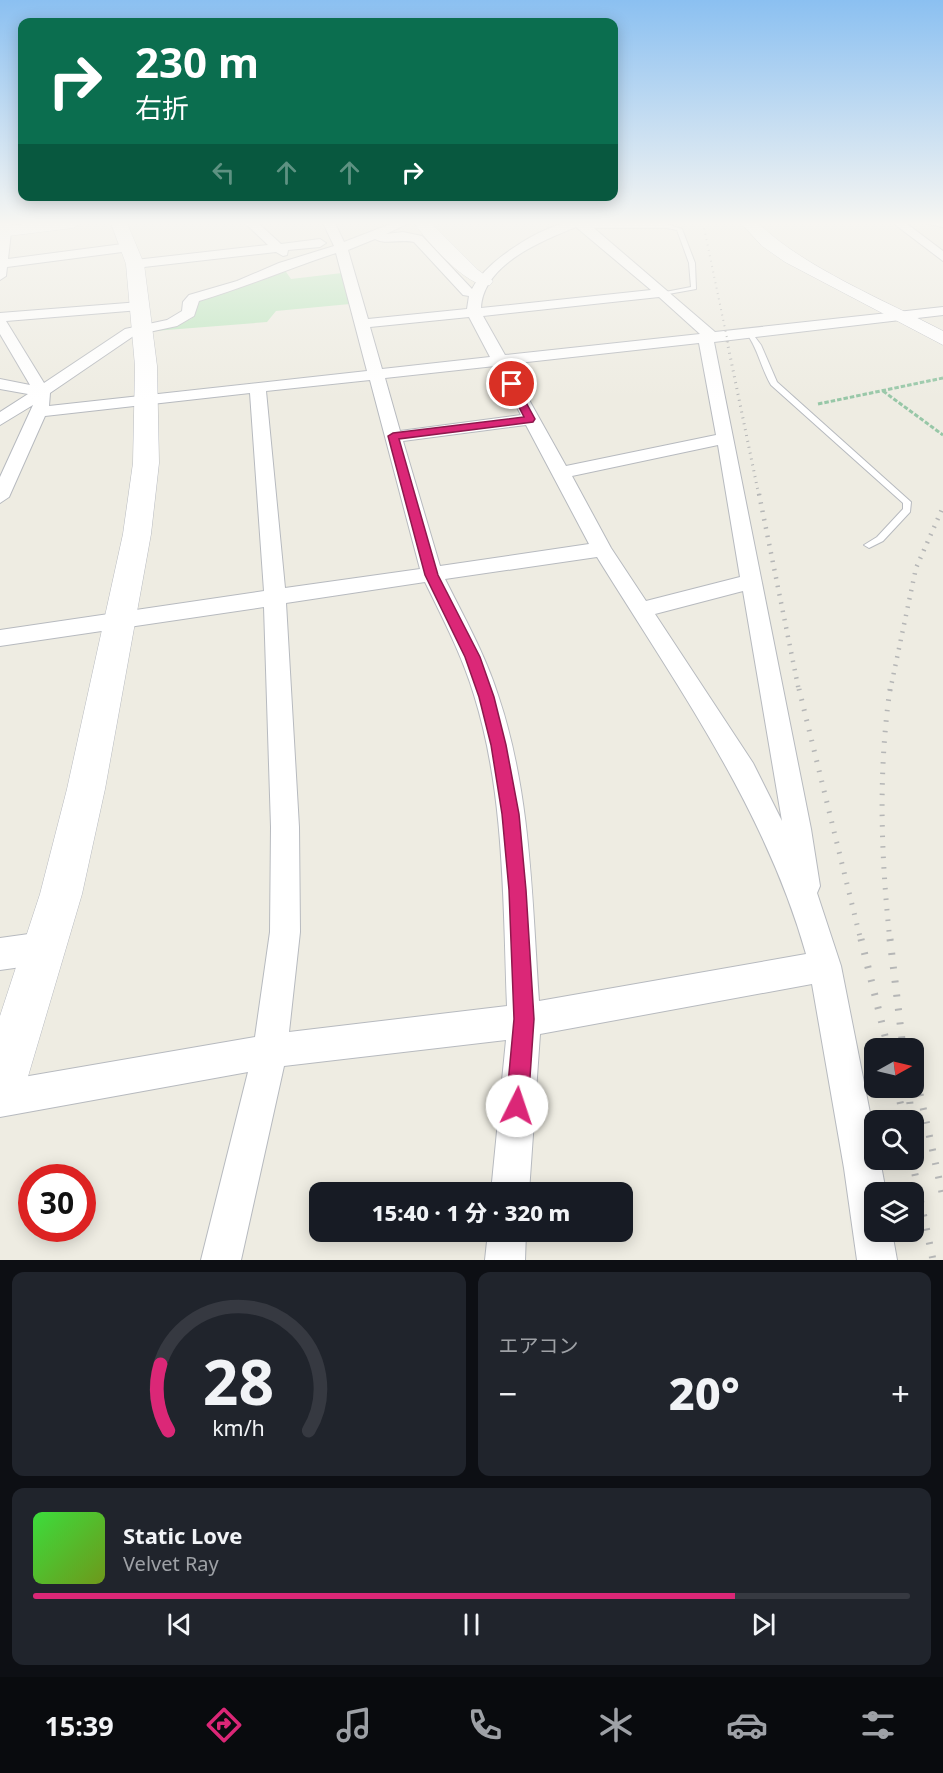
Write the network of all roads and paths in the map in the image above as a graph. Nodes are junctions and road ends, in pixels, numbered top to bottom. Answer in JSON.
{"nodes":[{"id":1,"x":135,"y":282,"type":"edge"},
{"id":2,"x":247,"y":282,"type":"edge"},
{"id":3,"x":353,"y":282,"type":"edge"},
{"id":4,"x":477,"y":282,"type":"edge"},
{"id":5,"x":485,"y":282,"type":"edge"},
{"id":6,"x":649,"y":282,"type":"edge"},
{"id":7,"x":694,"y":282,"type":"edge"},
{"id":8,"x":835,"y":282,"type":"edge"},
{"id":9,"x":480,"y":287,"type":"junction"},
{"id":10,"x":663,"y":293,"type":"junction"},
{"id":11,"x":943,"y":311,"type":"edge"},
{"id":12,"x":474,"y":313,"type":"junction"},
{"id":13,"x":899,"y":316,"type":"junction"},
{"id":14,"x":141,"y":318,"type":"junction"},
{"id":15,"x":1,"y":323,"type":"edge"},
{"id":16,"x":362,"y":324,"type":"junction"},
{"id":17,"x":750,"y":334,"type":"junction"},
{"id":18,"x":708,"y":338,"type":"junction"},
{"id":19,"x":943,"y":339,"type":"edge"},
{"id":20,"x":500,"y":361,"type":"junction"},
{"id":21,"x":376,"y":375,"type":"junction"},
{"id":22,"x":943,"y":378,"type":"edge"},
{"id":23,"x":0,"y":384,"type":"edge"},
{"id":24,"x":258,"y":388,"type":"junction"},
{"id":25,"x":882,"y":391,"type":"junction"},
{"id":26,"x":42,"y":392,"type":"junction"},
{"id":27,"x":147,"y":400,"type":"junction"},
{"id":28,"x":802,"y":408,"type":"junction"},
{"id":29,"x":38,"y":412,"type":"junction"},
{"id":30,"x":530,"y":419,"type":"junction"},
{"id":31,"x":0,"y":420,"type":"edge"},
{"id":32,"x":943,"y":435,"type":"edge"},
{"id":33,"x":393,"y":436,"type":"junction"},
{"id":34,"x":724,"y":440,"type":"junction"},
{"id":35,"x":560,"y":473,"type":"junction"},
{"id":36,"x":0,"y":497,"type":"edge"},
{"id":37,"x":869,"y":545,"type":"dead end"},
{"id":38,"x":602,"y":549,"type":"junction"},
{"id":39,"x":432,"y":575,"type":"junction"},
{"id":40,"x":751,"y":582,"type":"junction"},
{"id":41,"x":275,"y":597,"type":"junction"},
{"id":42,"x":641,"y":610,"type":"junction"},
{"id":43,"x":120,"y":622,"type":"junction"},
{"id":44,"x":0,"y":638,"type":"edge"},
{"id":45,"x":807,"y":905,"type":"junction"},
{"id":46,"x":43,"y":948,"type":"junction"},
{"id":47,"x":0,"y":954,"type":"edge"},
{"id":48,"x":825,"y":966,"type":"junction"},
{"id":49,"x":524,"y":1019,"type":"junction"},
{"id":50,"x":270,"y":1051,"type":"junction"},
{"id":51,"x":0,"y":1090,"type":"edge"},
{"id":52,"x":0,"y":1099,"type":"edge"},
{"id":53,"x":511,"y":1182,"type":"edge"},
{"id":54,"x":506,"y":1242,"type":"edge"},
{"id":55,"x":221,"y":1260,"type":"edge"},
{"id":56,"x":505,"y":1260,"type":"edge"},
{"id":57,"x":877,"y":1260,"type":"edge"}],
"edges":[{"from":1,"to":14,"type":"street"},
{"from":2,"to":14,"type":"street"},
{"from":3,"to":16,"type":"street"},
{"from":4,"to":9,"type":"street"},
{"from":5,"to":9,"type":"street"},
{"from":6,"to":10,"type":"street"},
{"from":7,"to":10,"type":"lane"},
{"from":8,"to":13,"type":"street"},
{"from":9,"to":12,"type":"street"},
{"from":10,"to":12,"type":"street"},
{"from":10,"to":18,"type":"street"},
{"from":11,"to":13,"type":"street"},
{"from":12,"to":16,"type":"street"},
{"from":12,"to":20,"type":"street"},
{"from":13,"to":17,"type":"street"},
{"from":13,"to":19,"type":"street"},
{"from":14,"to":15,"type":"street"},
{"from":14,"to":26,"type":"street"},
{"from":14,"to":27,"type":"street"},
{"from":15,"to":26,"type":"street"},
{"from":16,"to":21,"type":"street"},
{"from":17,"to":18,"type":"street"},
{"from":17,"to":28,"type":"lane"},
{"from":18,"to":20,"type":"street"},
{"from":18,"to":34,"type":"street"},
{"from":20,"to":21,"type":"street"},
{"from":20,"to":30,"type":"street"},
{"from":21,"to":24,"type":"street"},
{"from":21,"to":33,"type":"street"},
{"from":22,"to":25,"type":"path"},
{"from":23,"to":26,"type":"street"},
{"from":24,"to":27,"type":"street"},
{"from":24,"to":41,"type":"street"},
{"from":25,"to":28,"type":"path"},
{"from":25,"to":32,"type":"path"},
{"from":26,"to":29,"type":"street"},
{"from":26,"to":31,"type":"street"},
{"from":27,"to":29,"type":"street"},
{"from":27,"to":43,"type":"street"},
{"from":28,"to":37,"type":"lane"},
{"from":29,"to":36,"type":"street"},
{"from":30,"to":33,"type":"street"},
{"from":30,"to":35,"type":"street"},
{"from":33,"to":39,"type":"street"},
{"from":34,"to":35,"type":"street"},
{"from":34,"to":40,"type":"street"},
{"from":35,"to":38,"type":"street"},
{"from":38,"to":39,"type":"street"},
{"from":38,"to":42,"type":"street"},
{"from":39,"to":41,"type":"street"},
{"from":39,"to":49,"type":"street"},
{"from":40,"to":42,"type":"street"},
{"from":40,"to":45,"type":"street"},
{"from":41,"to":43,"type":"street"},
{"from":41,"to":50,"type":"street"},
{"from":42,"to":45,"type":"street"},
{"from":43,"to":44,"type":"street"},
{"from":43,"to":46,"type":"street"},
{"from":45,"to":48,"type":"street"},
{"from":46,"to":47,"type":"street"},
{"from":46,"to":51,"type":"street"},
{"from":48,"to":49,"type":"street"},
{"from":48,"to":57,"type":"street"},
{"from":49,"to":50,"type":"street"},
{"from":49,"to":53,"type":"street"},
{"from":50,"to":52,"type":"street"},
{"from":50,"to":55,"type":"street"},
{"from":54,"to":56,"type":"street"}]}
